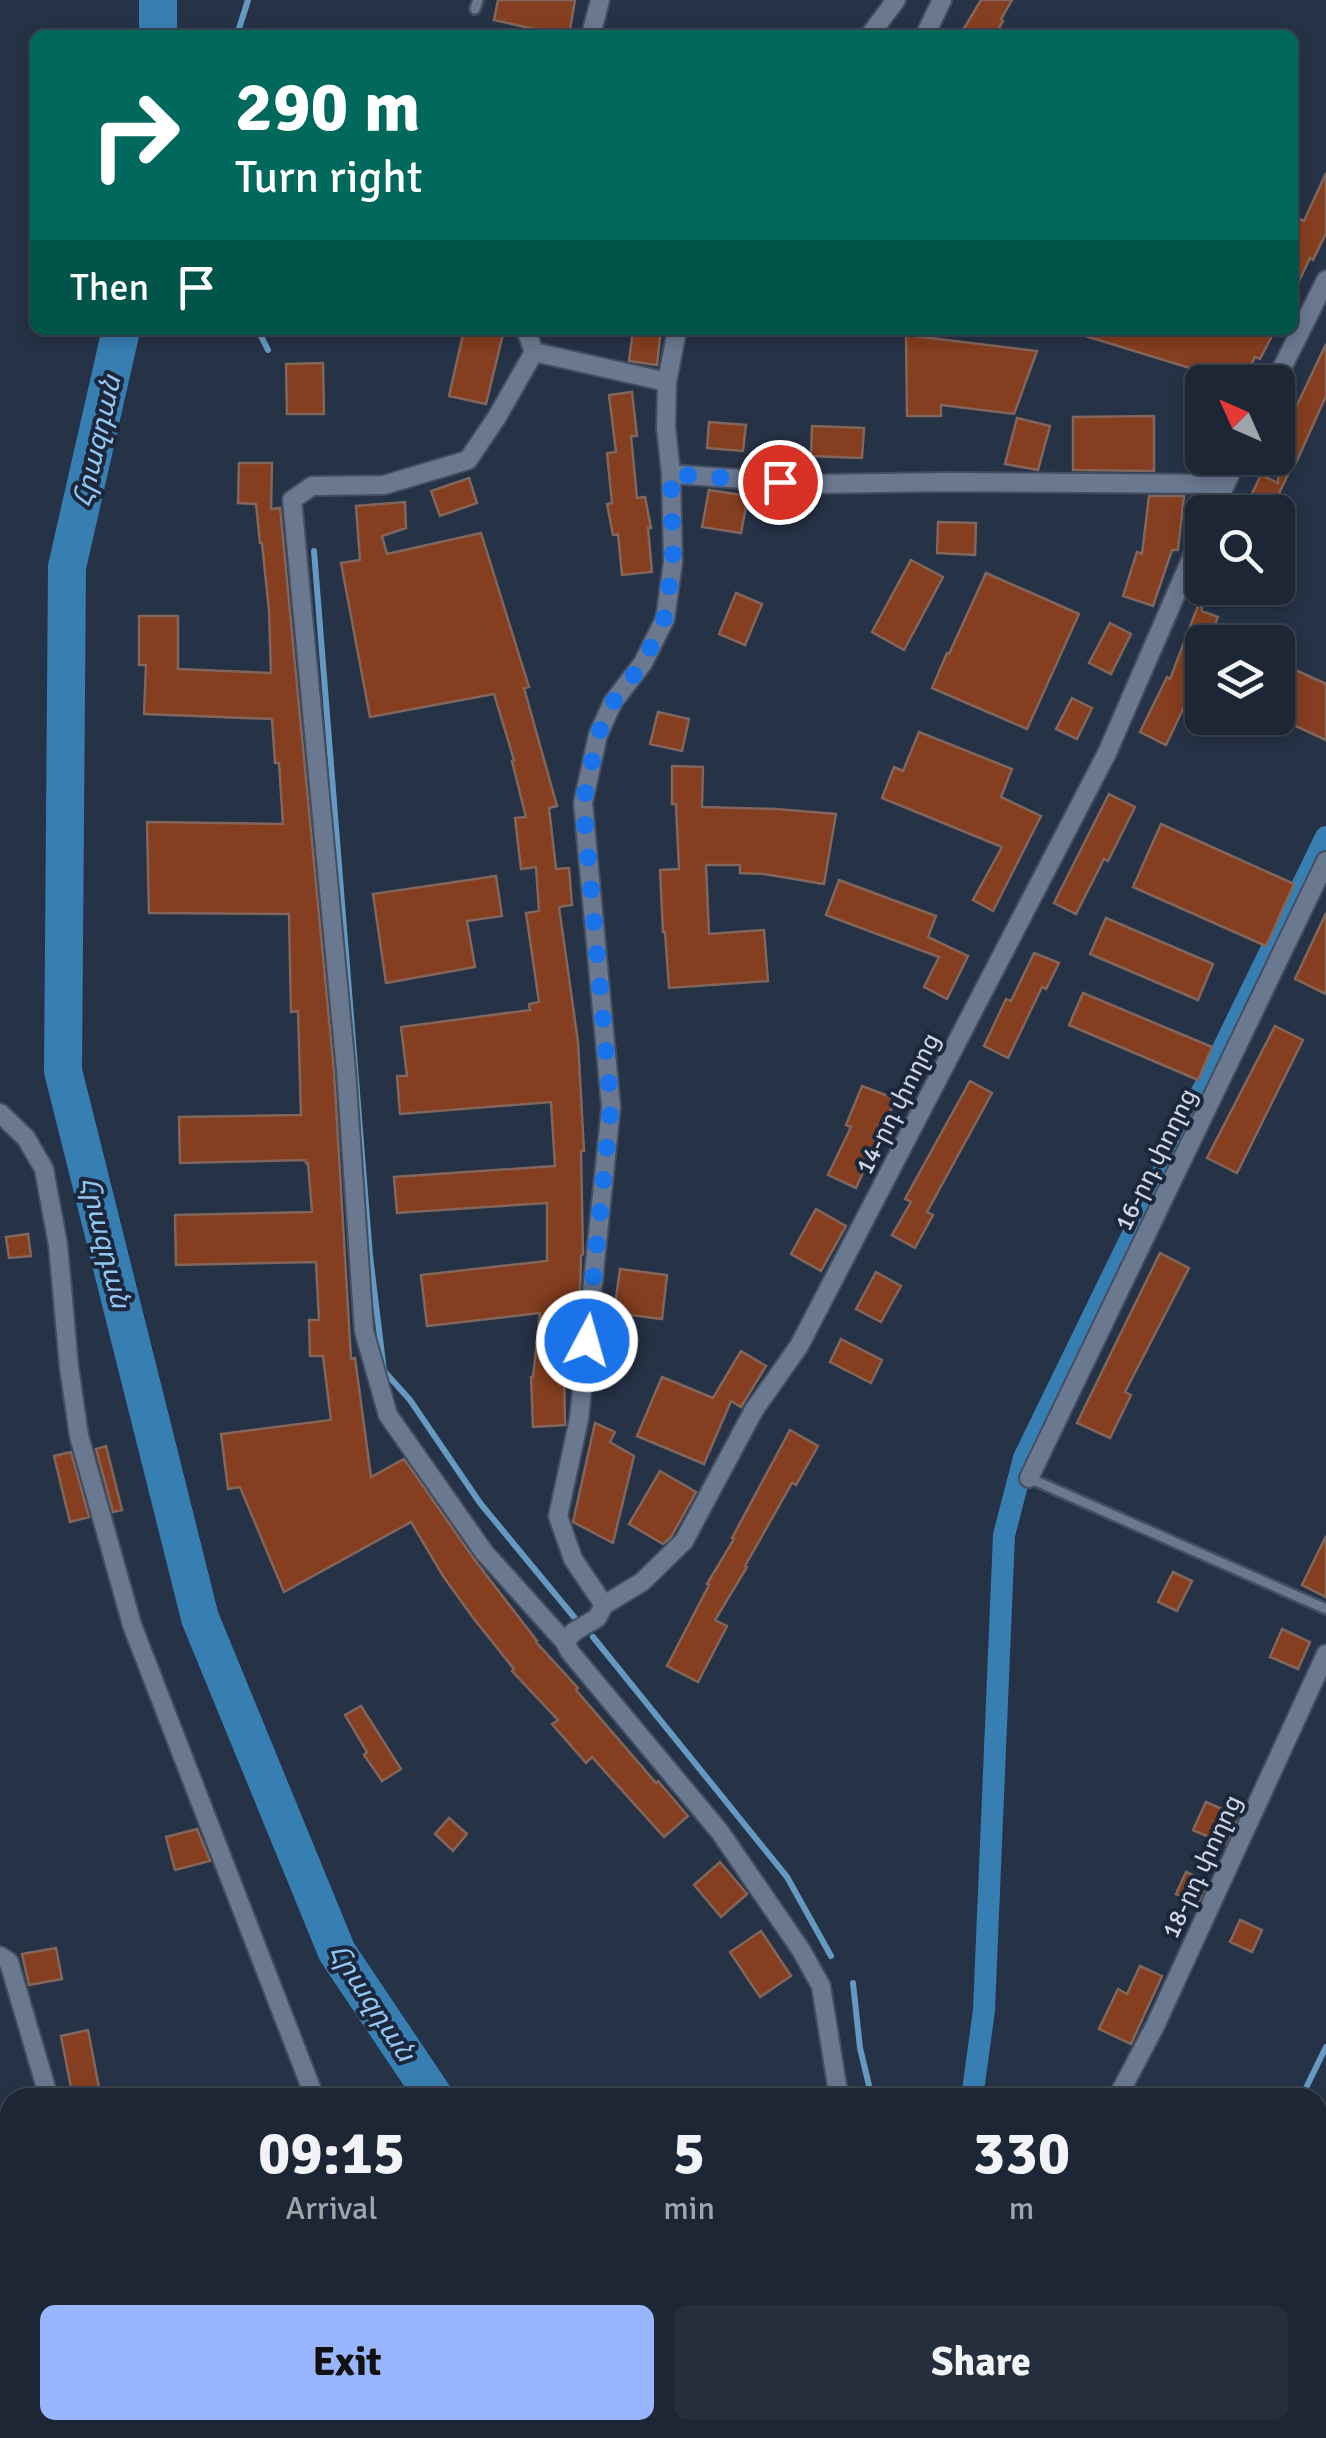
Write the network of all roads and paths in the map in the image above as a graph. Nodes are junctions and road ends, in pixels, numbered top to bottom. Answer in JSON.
{"nodes":[{"id":1,"x":600,"y":0,"type":"edge"},
{"id":2,"x":896,"y":0,"type":"edge"},
{"id":3,"x":942,"y":0,"type":"edge"},
{"id":4,"x":592,"y":30,"type":"edge"},
{"id":5,"x":874,"y":30,"type":"edge"},
{"id":6,"x":927,"y":30,"type":"edge"},
{"id":7,"x":1326,"y":280,"type":"edge"},
{"id":8,"x":528,"y":335,"type":"edge"},
{"id":9,"x":676,"y":335,"type":"edge"},
{"id":10,"x":534,"y":352,"type":"junction"},
{"id":11,"x":1284,"y":365,"type":"edge"},
{"id":12,"x":667,"y":382,"type":"junction"},
{"id":13,"x":671,"y":474,"type":"junction"},
{"id":14,"x":1229,"y":475,"type":"edge"},
{"id":15,"x":1224,"y":484,"type":"junction"},
{"id":16,"x":1219,"y":495,"type":"edge"},
{"id":17,"x":1185,"y":573,"type":"edge"},
{"id":18,"x":1326,"y":861,"type":"edge"},
{"id":19,"x":0,"y":1113,"type":"edge"},
{"id":20,"x":1029,"y":1478,"type":"joint"},
{"id":21,"x":604,"y":1606,"type":"junction"},
{"id":22,"x":1326,"y":1609,"type":"edge"},
{"id":23,"x":564,"y":1641,"type":"junction"},
{"id":24,"x":1326,"y":1654,"type":"edge"},
{"id":25,"x":0,"y":1956,"type":"edge"},
{"id":26,"x":46,"y":2088,"type":"edge"},
{"id":27,"x":311,"y":2088,"type":"edge"},
{"id":28,"x":836,"y":2088,"type":"edge"},
{"id":29,"x":1122,"y":2088,"type":"edge"}],
"edges":[{"from":1,"to":4,"type":"street"},
{"from":2,"to":5,"type":"street"},
{"from":3,"to":6,"type":"street"},
{"from":7,"to":11,"type":"street"},
{"from":8,"to":10,"type":"street"},
{"from":9,"to":12,"type":"street"},
{"from":10,"to":12,"type":"street"},
{"from":10,"to":23,"type":"street"},
{"from":12,"to":13,"type":"street"},
{"from":13,"to":15,"type":"street"},
{"from":13,"to":21,"type":"street"},
{"from":14,"to":15,"type":"street"},
{"from":15,"to":16,"type":"street"},
{"from":17,"to":21,"type":"street","name":"14-րդ փողոց"},
{"from":18,"to":20,"type":"street","name":"16-րդ փողոց"},
{"from":19,"to":27,"type":"street"},
{"from":20,"to":22,"type":"lane"},
{"from":21,"to":23,"type":"street","name":"14-րդ փողոց"},
{"from":23,"to":28,"type":"street"},
{"from":24,"to":29,"type":"street","name":"18-րդ փողոց"},
{"from":25,"to":26,"type":"street"}]}
